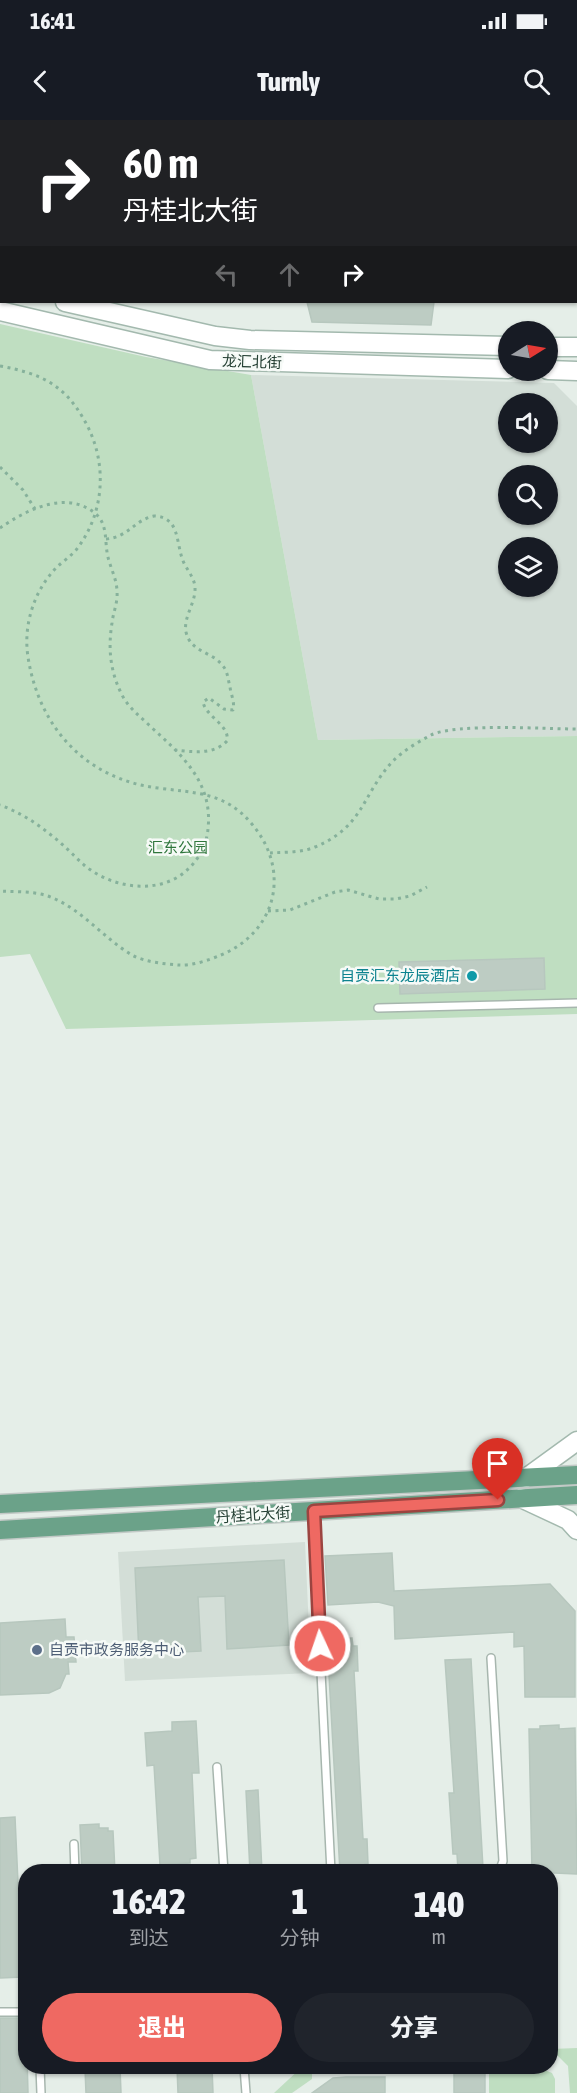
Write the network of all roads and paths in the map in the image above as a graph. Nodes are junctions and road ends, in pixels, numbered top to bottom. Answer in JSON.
{"nodes":[{"id":1,"x":69,"y":303,"type":"edge"},
{"id":2,"x":0,"y":311,"type":"edge"},
{"id":3,"x":498,"y":346,"type":"edge"},
{"id":4,"x":558,"y":346,"type":"edge"},
{"id":5,"x":577,"y":347,"type":"edge"},
{"id":6,"x":0,"y":366,"type":"edge"},
{"id":7,"x":498,"y":369,"type":"edge"},
{"id":8,"x":558,"y":370,"type":"edge"},
{"id":9,"x":577,"y":371,"type":"edge"},
{"id":10,"x":0,"y":467,"type":"edge"},
{"id":11,"x":35,"y":509,"type":"junction"},
{"id":12,"x":95,"y":513,"type":"junction"},
{"id":13,"x":0,"y":528,"type":"edge"},
{"id":14,"x":106,"y":539,"type":"junction"},
{"id":15,"x":577,"y":729,"type":"edge"},
{"id":16,"x":176,"y":750,"type":"junction"},
{"id":17,"x":207,"y":795,"type":"junction"},
{"id":18,"x":0,"y":805,"type":"edge"},
{"id":19,"x":270,"y":853,"type":"junction"},
{"id":20,"x":427,"y":887,"type":"dead end"},
{"id":21,"x":0,"y":891,"type":"edge"},
{"id":22,"x":268,"y":911,"type":"junction"},
{"id":23,"x":577,"y":1004,"type":"edge"},
{"id":24,"x":378,"y":1008,"type":"dead end"},
{"id":25,"x":577,"y":1441,"type":"edge"},
{"id":26,"x":577,"y":1475,"type":"edge"},
{"id":27,"x":526,"y":1478,"type":"junction"},
{"id":28,"x":577,"y":1495,"type":"edge"},
{"id":29,"x":521,"y":1498,"type":"junction"},
{"id":30,"x":0,"y":1504,"type":"edge"},
{"id":31,"x":314,"y":1511,"type":"junction"},
{"id":32,"x":0,"y":1530,"type":"edge"},
{"id":33,"x":577,"y":1530,"type":"edge"},
{"id":34,"x":491,"y":1658,"type":"dead end"},
{"id":35,"x":217,"y":1767,"type":"dead end"},
{"id":36,"x":74,"y":1844,"type":"dead end"},
{"id":37,"x":75,"y":1864,"type":"edge"},
{"id":38,"x":223,"y":1864,"type":"edge"},
{"id":39,"x":330,"y":1864,"type":"edge"},
{"id":40,"x":502,"y":1864,"type":"edge"},
{"id":41,"x":0,"y":2012,"type":"edge"},
{"id":42,"x":18,"y":2012,"type":"edge"},
{"id":43,"x":40,"y":2074,"type":"edge"},
{"id":44,"x":245,"y":2074,"type":"edge"},
{"id":45,"x":41,"y":2093,"type":"edge"},
{"id":46,"x":246,"y":2093,"type":"edge"}],
"edges":[{"from":1,"to":3,"type":"main road","name":"龙汇北街"},
{"from":2,"to":7,"type":"main road","name":"龙汇北街"},
{"from":4,"to":5,"type":"main road"},
{"from":6,"to":12,"type":"path"},
{"from":8,"to":9,"type":"main road"},
{"from":10,"to":11,"type":"path"},
{"from":11,"to":12,"type":"path"},
{"from":11,"to":13,"type":"path"},
{"from":12,"to":14,"type":"path"},
{"from":12,"to":17,"type":"path"},
{"from":14,"to":16,"type":"path"},
{"from":14,"to":16,"type":"path"},
{"from":15,"to":19,"type":"path"},
{"from":16,"to":17,"type":"path"},
{"from":17,"to":18,"type":"path"},
{"from":17,"to":19,"type":"path"},
{"from":19,"to":22,"type":"path"},
{"from":20,"to":22,"type":"path"},
{"from":21,"to":22,"type":"path"},
{"from":23,"to":24,"type":"lane"},
{"from":25,"to":27,"type":"main road"},
{"from":26,"to":27,"type":"main road","name":"丹桂北大街"},
{"from":27,"to":30,"type":"main road","name":"丹桂北大街"},
{"from":28,"to":29,"type":"main road","name":"丹桂北大街"},
{"from":29,"to":31,"type":"main road","name":"丹桂北大街"},
{"from":29,"to":33,"type":"main road"},
{"from":31,"to":32,"type":"main road","name":"丹桂北大街"},
{"from":31,"to":39,"type":"lane"},
{"from":34,"to":40,"type":"lane"},
{"from":35,"to":38,"type":"lane"},
{"from":36,"to":37,"type":"lane"},
{"from":41,"to":42,"type":"lane"},
{"from":43,"to":45,"type":"lane"},
{"from":44,"to":46,"type":"lane"}]}
